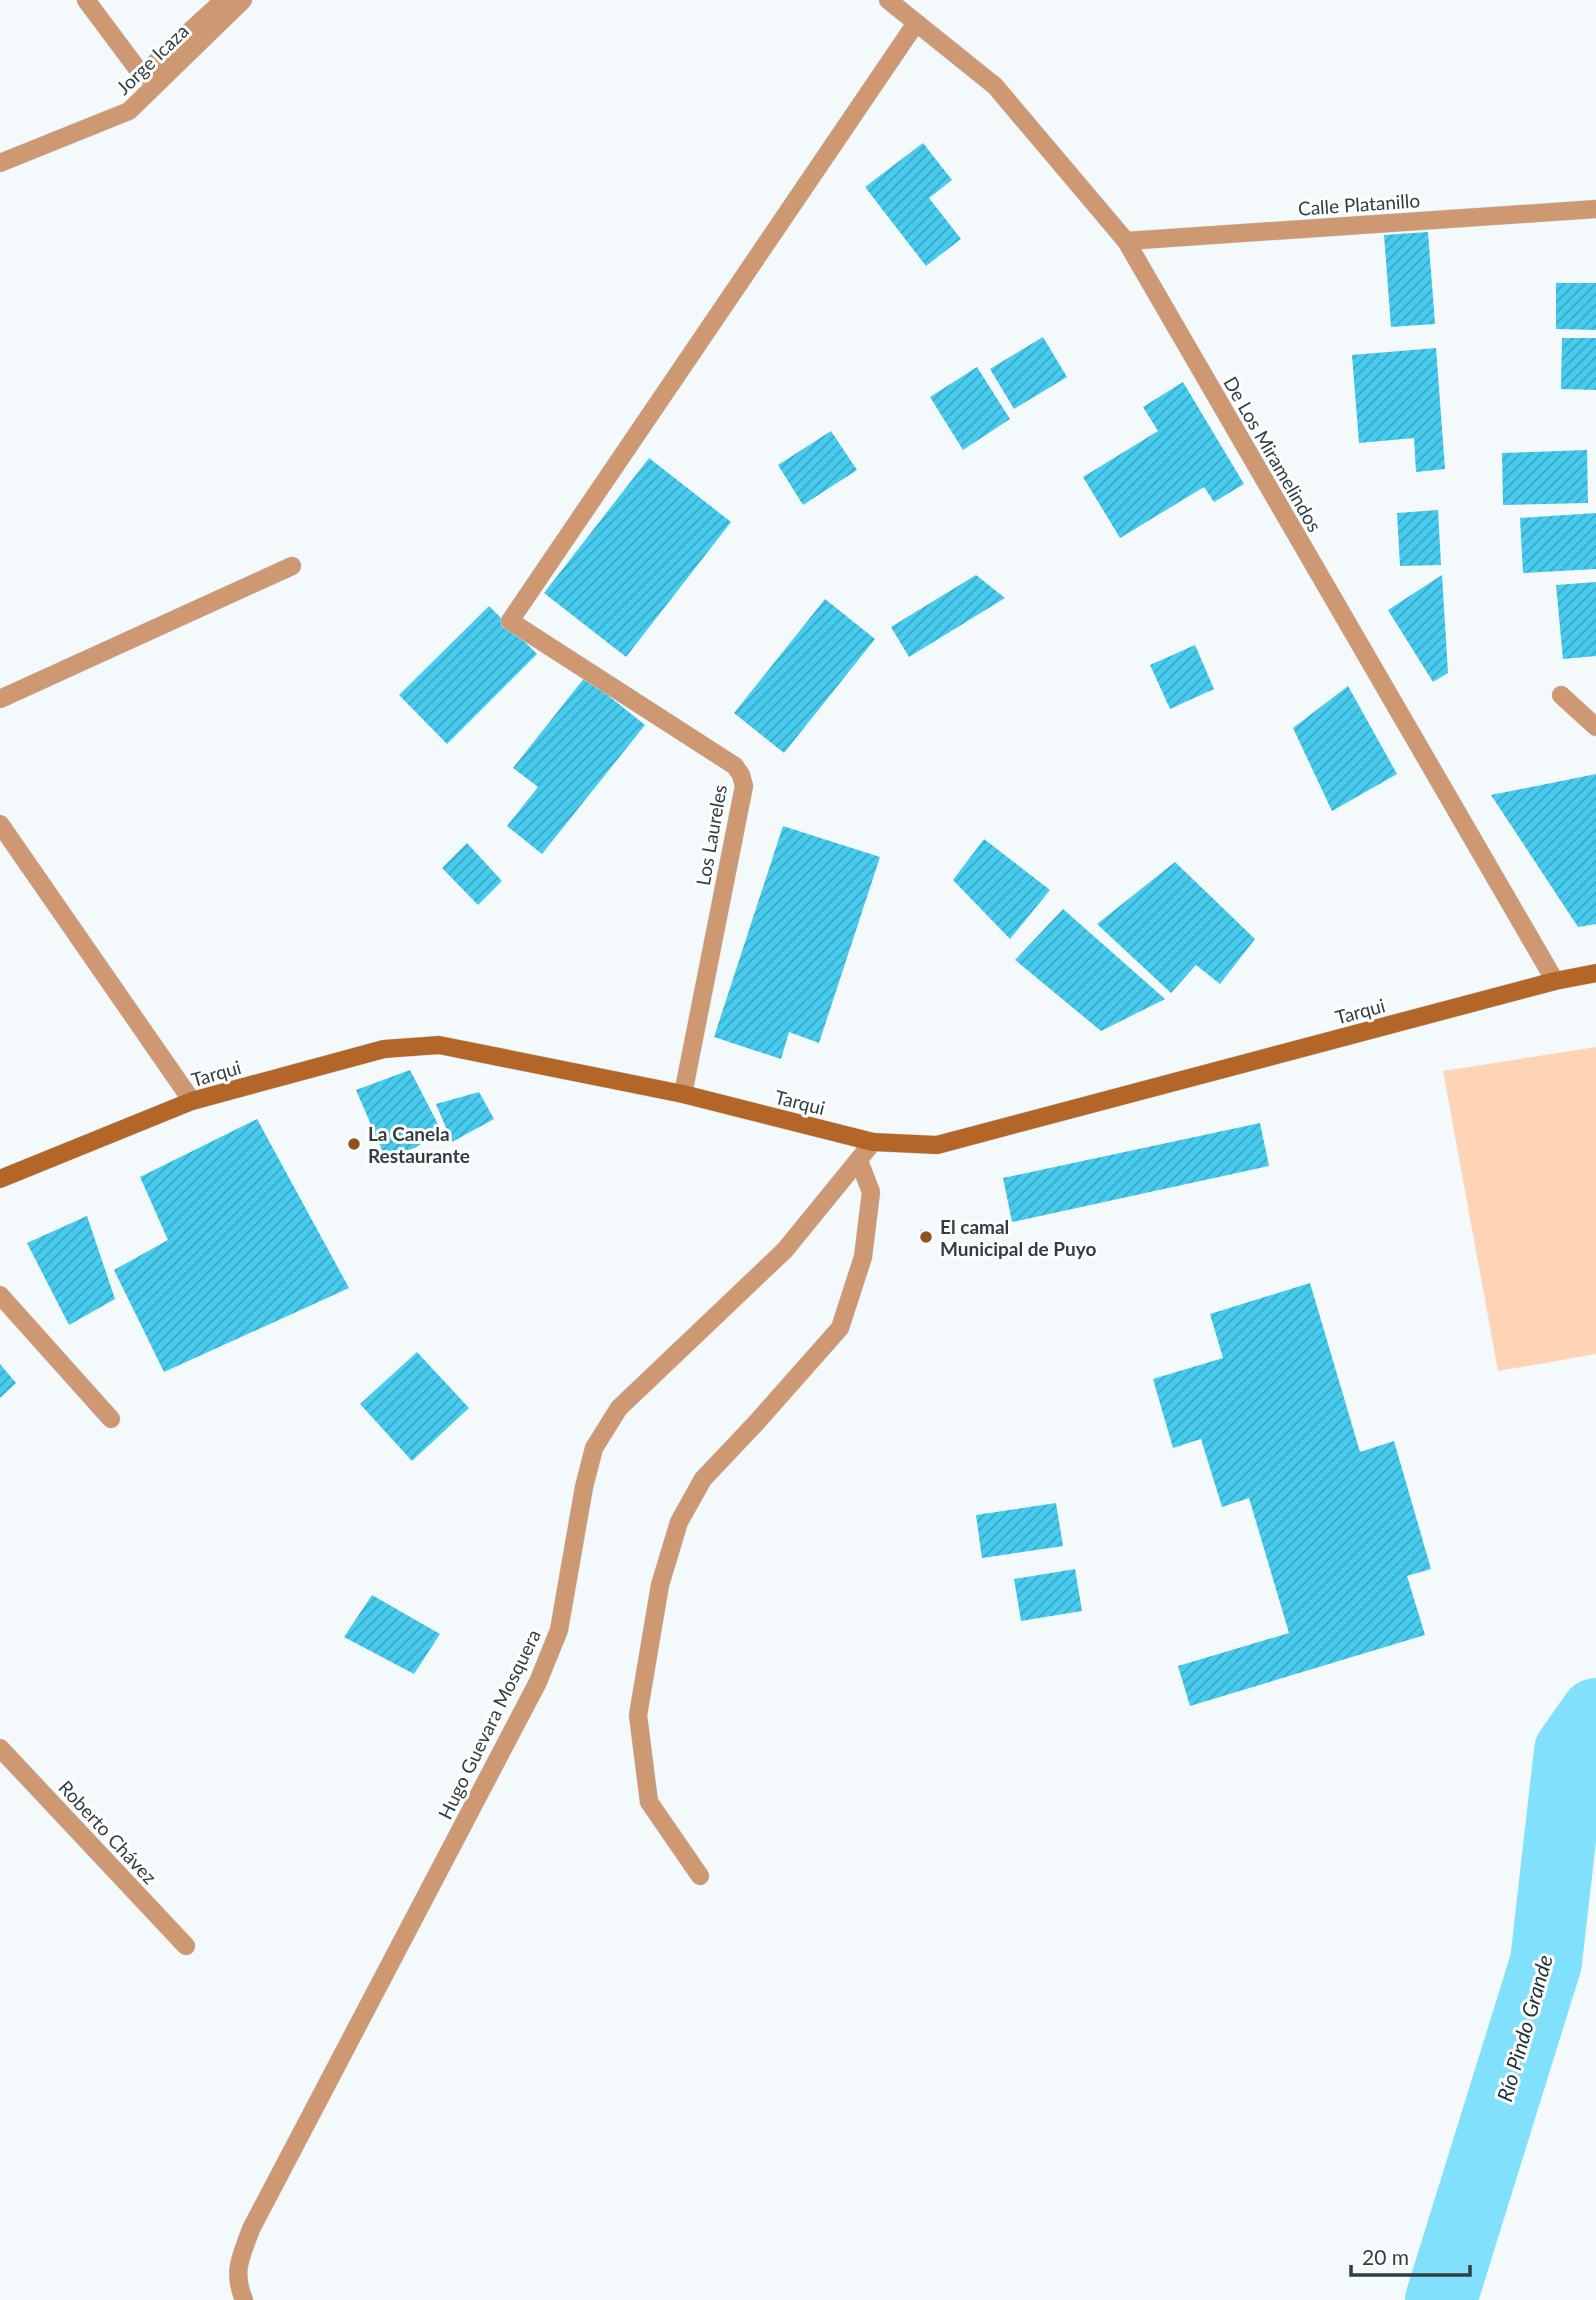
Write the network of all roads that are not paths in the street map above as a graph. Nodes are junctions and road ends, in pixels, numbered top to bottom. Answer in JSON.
{"nodes":[{"id":1,"x":86,"y":0,"type":"edge"},
{"id":2,"x":225,"y":0,"type":"edge"},
{"id":3,"x":243,"y":0,"type":"edge"},
{"id":4,"x":888,"y":0,"type":"edge"},
{"id":5,"x":916,"y":23,"type":"junction"},
{"id":6,"x":0,"y":163,"type":"edge"},
{"id":7,"x":1596,"y":209,"type":"edge"},
{"id":8,"x":1126,"y":241,"type":"junction"},
{"id":9,"x":292,"y":566,"type":"dead end"},
{"id":10,"x":1561,"y":695,"type":"dead end"},
{"id":11,"x":0,"y":699,"type":"edge"},
{"id":12,"x":1596,"y":727,"type":"edge"},
{"id":13,"x":0,"y":824,"type":"edge"},
{"id":14,"x":1596,"y":973,"type":"edge"},
{"id":15,"x":1555,"y":981,"type":"junction"},
{"id":16,"x":683,"y":1094,"type":"junction"},
{"id":17,"x":192,"y":1101,"type":"junction"},
{"id":18,"x":873,"y":1142,"type":"junction"},
{"id":19,"x":859,"y":1161,"type":"junction"},
{"id":20,"x":0,"y":1179,"type":"edge"},
{"id":21,"x":0,"y":1295,"type":"edge"},
{"id":22,"x":111,"y":1419,"type":"dead end"},
{"id":23,"x":0,"y":1748,"type":"edge"},
{"id":24,"x":700,"y":1876,"type":"dead end"},
{"id":25,"x":186,"y":1946,"type":"dead end"},
{"id":26,"x":244,"y":2300,"type":"edge"}],
"edges":[{"from":1,"to":2,"type":"street"},
{"from":3,"to":6,"type":"street","name":"Jorge Icaza"},
{"from":4,"to":5,"type":"street","name":"De Los Miramelindos"},
{"from":5,"to":8,"type":"street","name":"De Los Miramelindos"},
{"from":5,"to":16,"type":"street","name":"Los Laureles"},
{"from":7,"to":8,"type":"street","name":"Calle Platanillo"},
{"from":8,"to":15,"type":"street","name":"De Los Miramelindos"},
{"from":9,"to":11,"type":"street"},
{"from":10,"to":12,"type":"street"},
{"from":13,"to":17,"type":"street"},
{"from":14,"to":15,"type":"street","name":"Tarqui"},
{"from":15,"to":18,"type":"street","name":"Tarqui"},
{"from":16,"to":17,"type":"street","name":"Tarqui"},
{"from":16,"to":18,"type":"street","name":"Tarqui"},
{"from":17,"to":20,"type":"street","name":"Tarqui"},
{"from":18,"to":19,"type":"street","name":"Hugo Guevara Mosquera"},
{"from":19,"to":24,"type":"street"},
{"from":19,"to":26,"type":"street","name":"Hugo Guevara Mosquera"},
{"from":21,"to":22,"type":"street"},
{"from":23,"to":25,"type":"street","name":"Roberto Chávez"}]}
